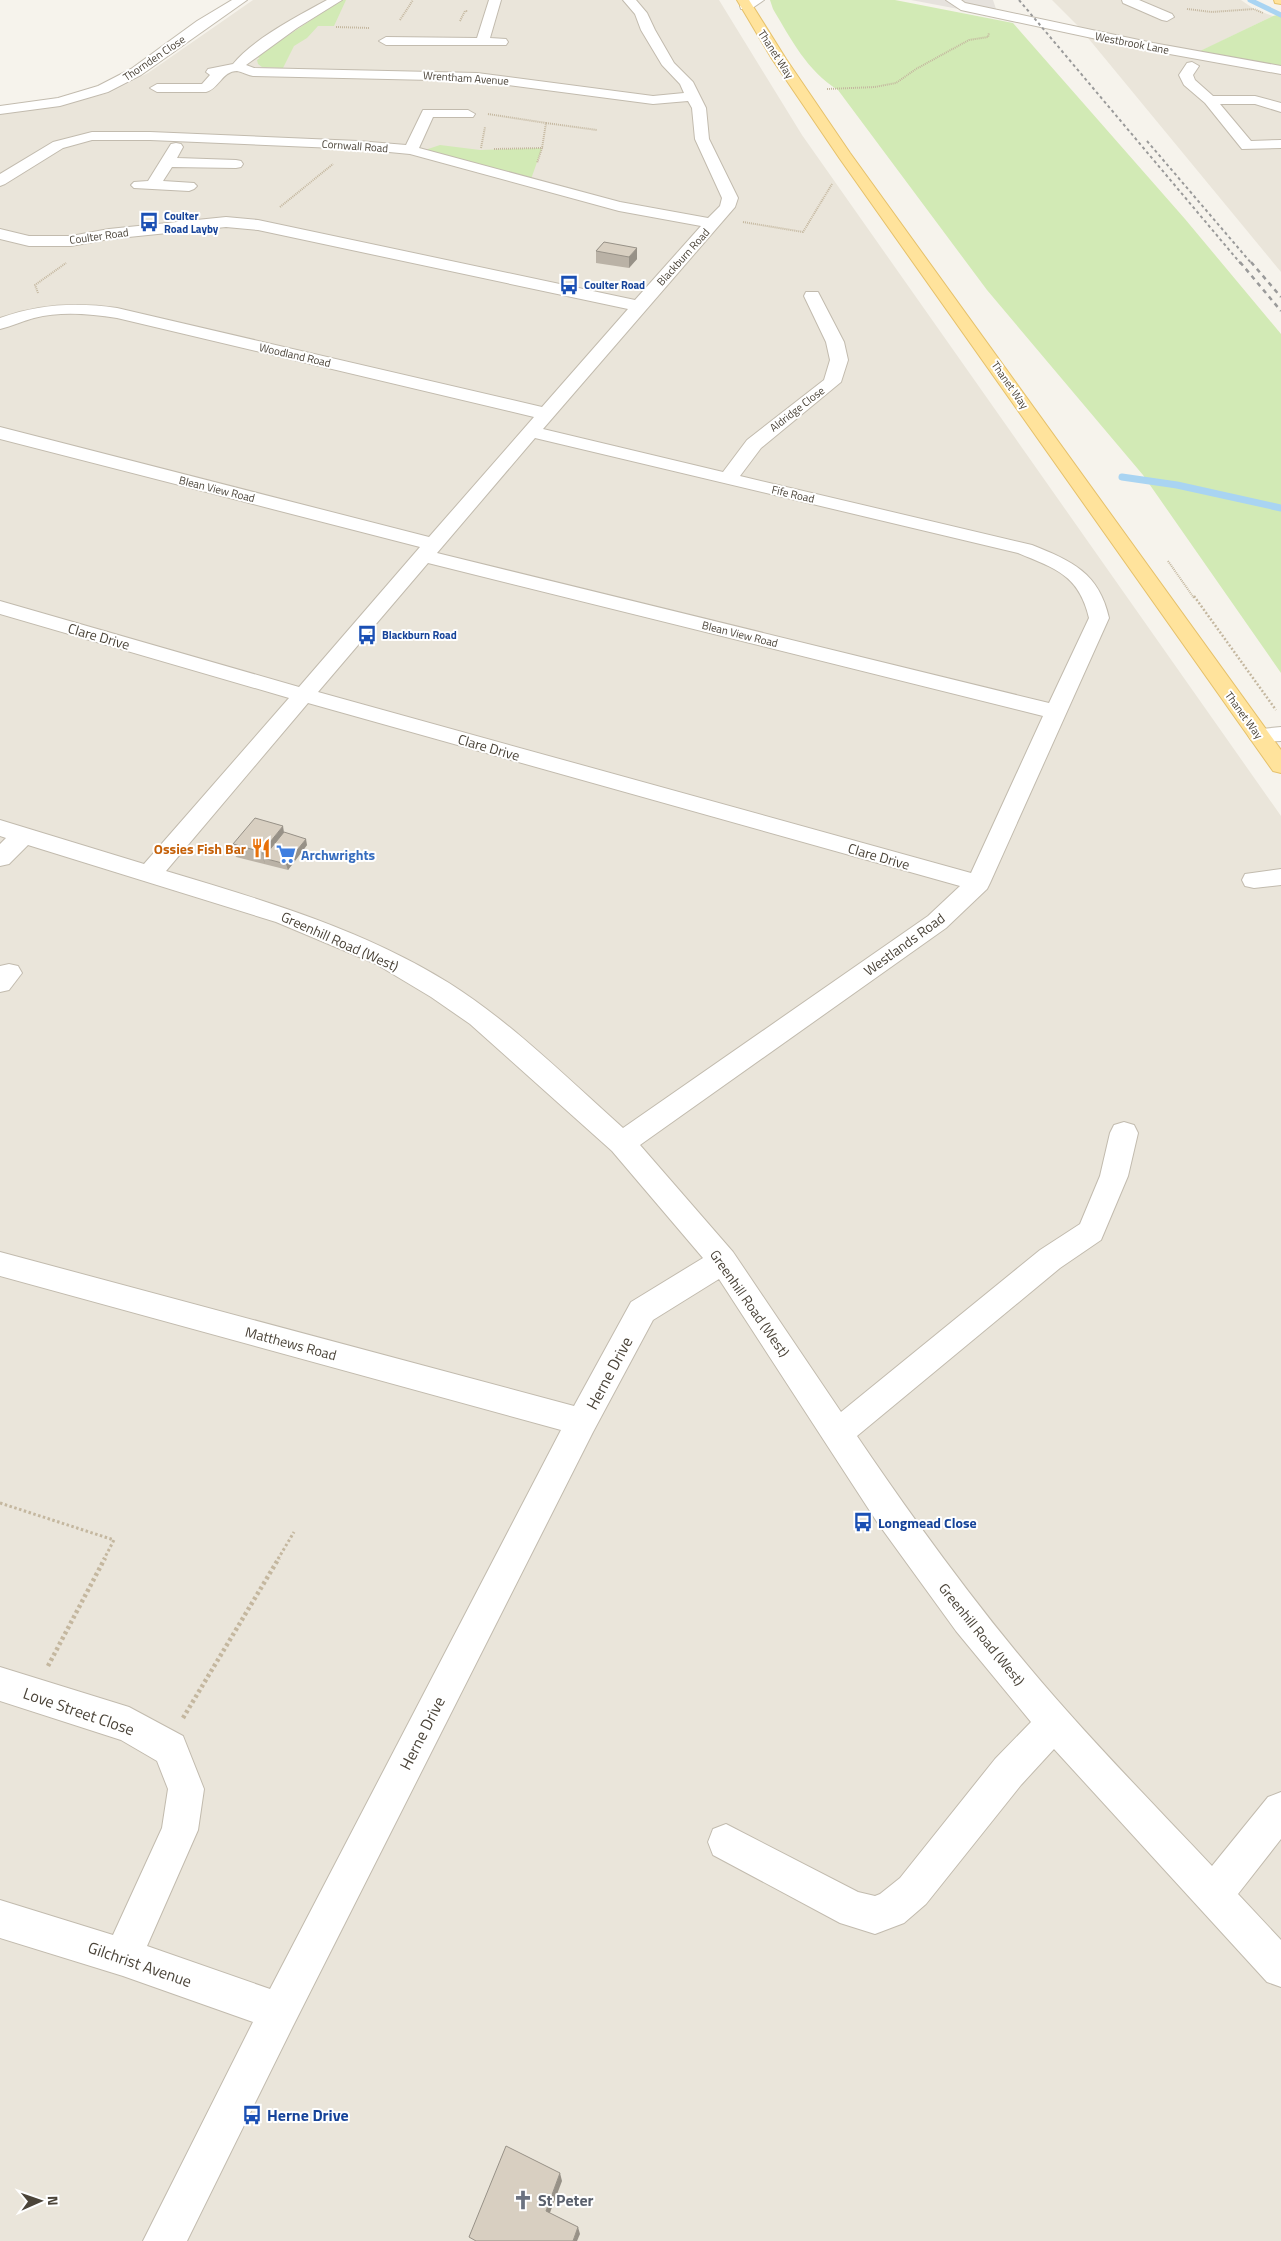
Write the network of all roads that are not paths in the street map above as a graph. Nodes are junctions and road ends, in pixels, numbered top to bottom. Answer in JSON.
{"nodes":[{"id":1,"x":241,"y":0,"type":"edge"},
{"id":2,"x":336,"y":0,"type":"edge"},
{"id":3,"x":495,"y":0,"type":"edge"},
{"id":4,"x":629,"y":0,"type":"edge"},
{"id":5,"x":952,"y":0,"type":"edge"},
{"id":6,"x":1128,"y":0,"type":"edge"},
{"id":7,"x":749,"y":2,"type":"edge"},
{"id":8,"x":986,"y":9,"type":"edge"},
{"id":9,"x":1184,"y":9,"type":"road end"},
{"id":10,"x":1167,"y":17,"type":"junction"},
{"id":11,"x":1152,"y":24,"type":"dead end"},
{"id":12,"x":386,"y":41,"type":"dead end"},
{"id":13,"x":482,"y":42,"type":"junction"},
{"id":14,"x":501,"y":42,"type":"dead end"},
{"id":15,"x":238,"y":68,"type":"junction"},
{"id":16,"x":1173,"y":68,"type":"dead end"},
{"id":17,"x":1281,"y":70,"type":"edge"},
{"id":18,"x":158,"y":88,"type":"dead end"},
{"id":19,"x":693,"y":96,"type":"junction"},
{"id":20,"x":1210,"y":100,"type":"junction"},
{"id":21,"x":1281,"y":108,"type":"edge"},
{"id":22,"x":0,"y":110,"type":"edge"},
{"id":23,"x":468,"y":114,"type":"dead end"},
{"id":24,"x":182,"y":138,"type":"junction"},
{"id":25,"x":1281,"y":144,"type":"edge"},
{"id":26,"x":411,"y":150,"type":"junction"},
{"id":27,"x":167,"y":162,"type":"junction"},
{"id":28,"x":236,"y":164,"type":"dead end"},
{"id":29,"x":0,"y":181,"type":"edge"},
{"id":30,"x":135,"y":185,"type":"dead end"},
{"id":31,"x":153,"y":185,"type":"junction"},
{"id":32,"x":189,"y":186,"type":"dead end"},
{"id":33,"x":715,"y":221,"type":"junction"},
{"id":34,"x":0,"y":234,"type":"edge"},
{"id":35,"x":639,"y":306,"type":"junction"},
{"id":36,"x":797,"y":307,"type":"dead end"},
{"id":37,"x":0,"y":324,"type":"edge"},
{"id":38,"x":546,"y":414,"type":"junction"},
{"id":39,"x":531,"y":432,"type":"junction"},
{"id":40,"x":0,"y":433,"type":"edge"},
{"id":41,"x":728,"y":478,"type":"junction"},
{"id":42,"x":429,"y":550,"type":"junction"},
{"id":43,"x":1053,"y":560,"type":"joint"},
{"id":44,"x":0,"y":607,"type":"edge"},
{"id":45,"x":303,"y":695,"type":"junction"},
{"id":46,"x":1056,"y":712,"type":"junction"},
{"id":47,"x":1281,"y":734,"type":"edge"},
{"id":48,"x":1259,"y":735,"type":"junction"},
{"id":49,"x":1281,"y":766,"type":"edge"},
{"id":50,"x":0,"y":828,"type":"edge"},
{"id":51,"x":23,"y":836,"type":"junction"},
{"id":52,"x":0,"y":858,"type":"edge"},
{"id":53,"x":150,"y":873,"type":"junction"},
{"id":54,"x":978,"y":884,"type":"junction"},
{"id":55,"x":1124,"y":1134,"type":"dead end"},
{"id":56,"x":622,"y":1143,"type":"junction"},
{"id":57,"x":723,"y":1262,"type":"junction"},
{"id":58,"x":0,"y":1264,"type":"edge"},
{"id":59,"x":582,"y":1422,"type":"junction"},
{"id":60,"x":838,"y":1433,"type":"junction"},
{"id":61,"x":0,"y":1684,"type":"edge"},
{"id":62,"x":1054,"y":1723,"type":"junction"},
{"id":63,"x":1281,"y":1810,"type":"edge"},
{"id":64,"x":726,"y":1842,"type":"dead end"},
{"id":65,"x":1214,"y":1894,"type":"junction"},
{"id":66,"x":0,"y":1919,"type":"edge"},
{"id":67,"x":123,"y":1957,"type":"junction"},
{"id":68,"x":1281,"y":1968,"type":"edge"},
{"id":69,"x":279,"y":2012,"type":"junction"},
{"id":70,"x":164,"y":2241,"type":"edge"}],
"edges":[{"from":1,"to":22,"type":"street","name":"Thornden Close"},
{"from":2,"to":15,"type":"street"},
{"from":3,"to":13,"type":"street"},
{"from":4,"to":19,"type":"street","name":"Blackburn Road"},
{"from":5,"to":8,"type":"street","name":"Westbrook Lane"},
{"from":6,"to":10,"type":"street"},
{"from":7,"to":48,"type":"main road","name":"Thanet Way"},
{"from":8,"to":17,"type":"street","name":"Westbrook Lane"},
{"from":9,"to":10,"type":"street"},
{"from":10,"to":11,"type":"street"},
{"from":12,"to":13,"type":"street"},
{"from":13,"to":14,"type":"street"},
{"from":15,"to":18,"type":"street","name":"Wrentham Avenue"},
{"from":15,"to":19,"type":"street","name":"Wrentham Avenue"},
{"from":16,"to":20,"type":"street"},
{"from":19,"to":33,"type":"street","name":"Blackburn Road"},
{"from":20,"to":21,"type":"street"},
{"from":20,"to":25,"type":"street"},
{"from":23,"to":26,"type":"street"},
{"from":24,"to":26,"type":"street","name":"Cornwall Road"},
{"from":24,"to":27,"type":"street"},
{"from":24,"to":29,"type":"street","name":"Cornwall Road"},
{"from":26,"to":33,"type":"street","name":"Cornwall Road"},
{"from":27,"to":28,"type":"street"},
{"from":27,"to":31,"type":"street"},
{"from":30,"to":31,"type":"street"},
{"from":31,"to":32,"type":"street"},
{"from":33,"to":35,"type":"street","name":"Blackburn Road"},
{"from":34,"to":35,"type":"street","name":"Coulter Road"},
{"from":35,"to":38,"type":"street","name":"Blackburn Road"},
{"from":36,"to":41,"type":"street","name":"Aldridge Close"},
{"from":37,"to":38,"type":"street","name":"Woodland Road"},
{"from":38,"to":39,"type":"street","name":"Blackburn Road"},
{"from":39,"to":41,"type":"street","name":"Fife Road"},
{"from":39,"to":42,"type":"street","name":"Blackburn Road"},
{"from":40,"to":42,"type":"street","name":"Blean View Road"},
{"from":41,"to":43,"type":"street","name":"Fife Road"},
{"from":42,"to":45,"type":"street","name":"Blackburn Road"},
{"from":42,"to":46,"type":"street","name":"Blean View Road"},
{"from":43,"to":46,"type":"street","name":"Westlands Road"},
{"from":44,"to":45,"type":"street","name":"Clare Drive"},
{"from":45,"to":53,"type":"street","name":"Blackburn Road"},
{"from":45,"to":54,"type":"street","name":"Clare Drive"},
{"from":46,"to":54,"type":"street","name":"Westlands Road"},
{"from":47,"to":48,"type":"street"},
{"from":48,"to":49,"type":"main road","name":"Thanet Way"},
{"from":50,"to":51,"type":"street","name":"Greenhill Road (West)"},
{"from":51,"to":52,"type":"street"},
{"from":51,"to":53,"type":"street","name":"Greenhill Road (West)"},
{"from":53,"to":56,"type":"street","name":"Greenhill Road (West)"},
{"from":54,"to":56,"type":"street","name":"Westlands Road"},
{"from":55,"to":60,"type":"street"},
{"from":56,"to":57,"type":"street","name":"Greenhill Road (West)"},
{"from":57,"to":59,"type":"street","name":"Herne Drive"},
{"from":57,"to":60,"type":"street","name":"Greenhill Road (West)"},
{"from":58,"to":59,"type":"street","name":"Matthews Road"},
{"from":59,"to":69,"type":"street","name":"Herne Drive"},
{"from":60,"to":62,"type":"street","name":"Greenhill Road (West)"},
{"from":61,"to":67,"type":"street","name":"Love Street Close"},
{"from":62,"to":64,"type":"street"},
{"from":62,"to":65,"type":"street","name":"Greenhill Road (West)"},
{"from":63,"to":65,"type":"street"},
{"from":65,"to":68,"type":"street","name":"Greenhill Road (West)"},
{"from":66,"to":67,"type":"street","name":"Gilchrist Avenue"},
{"from":67,"to":69,"type":"street","name":"Gilchrist Avenue"},
{"from":69,"to":70,"type":"street","name":"Herne Drive"}]}
